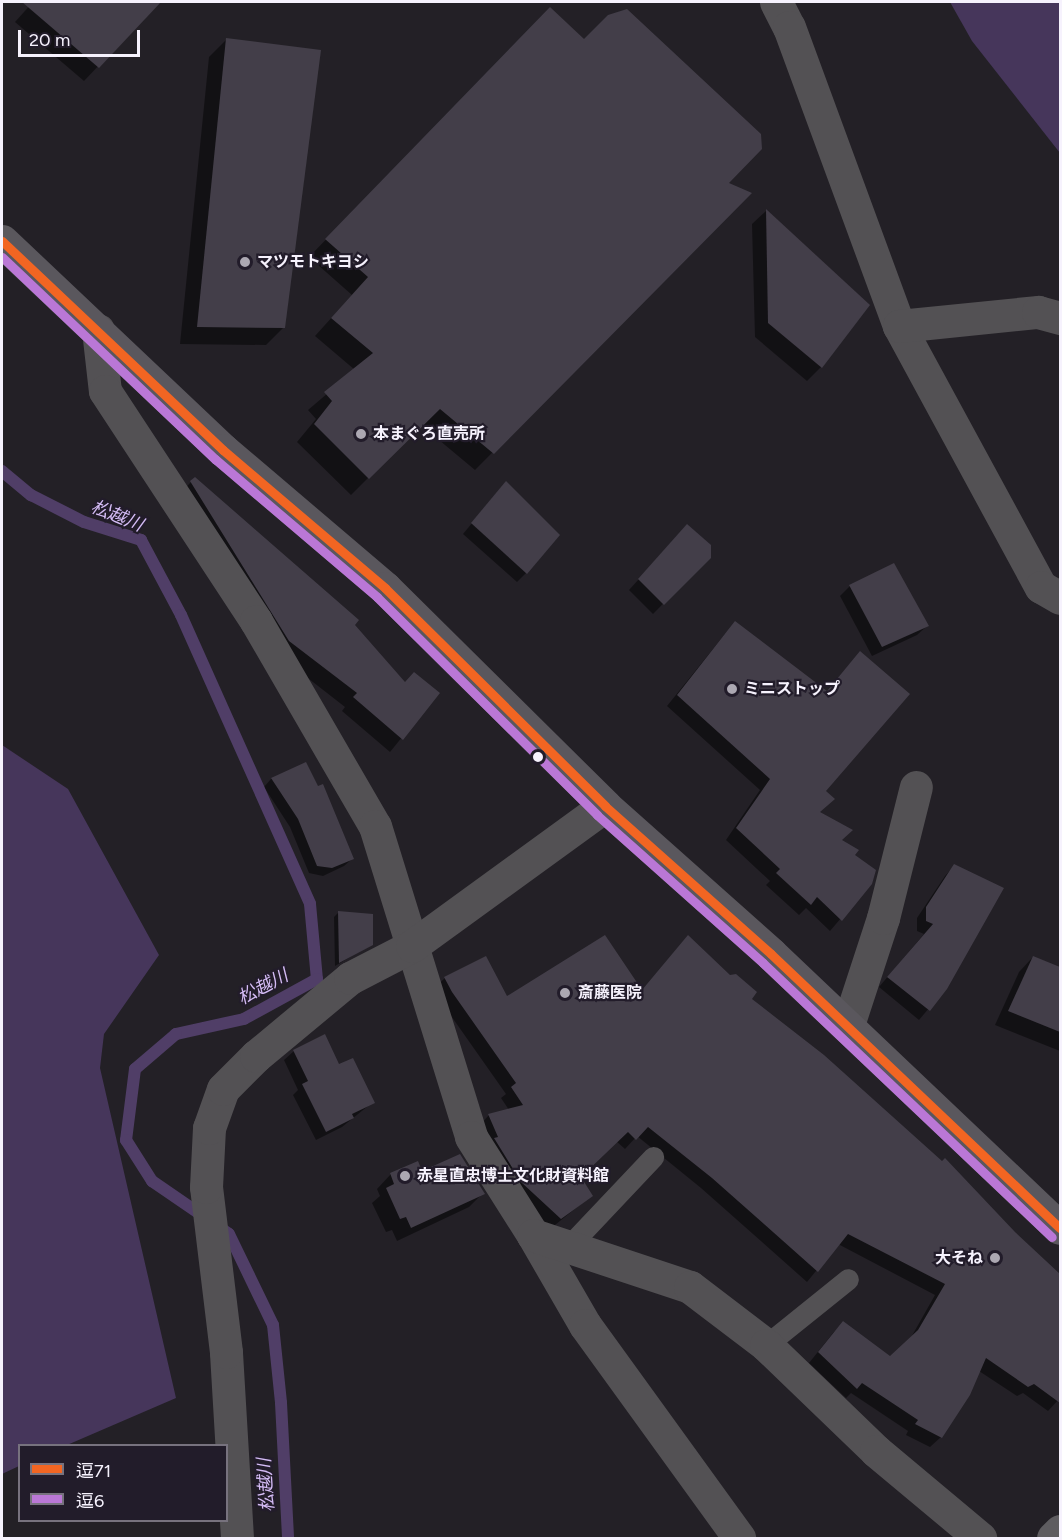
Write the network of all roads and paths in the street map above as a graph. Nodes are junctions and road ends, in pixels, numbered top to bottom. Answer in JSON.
{"nodes":[{"id":1,"x":776,"y":2,"type":"edge"},
{"id":2,"x":2,"y":241,"type":"edge"},
{"id":3,"x":1060,"y":318,"type":"edge"},
{"id":4,"x":899,"y":326,"type":"junction"},
{"id":5,"x":98,"y":330,"type":"junction"},
{"id":6,"x":1060,"y":598,"type":"edge"},
{"id":7,"x":916,"y":787,"type":"dead end"},
{"id":8,"x":605,"y":806,"type":"junction"},
{"id":9,"x":412,"y":946,"type":"junction"},
{"id":10,"x":848,"y":1026,"type":"junction"},
{"id":11,"x":653,"y":1157,"type":"dead end"},
{"id":12,"x":1060,"y":1228,"type":"edge"},
{"id":13,"x":533,"y":1235,"type":"junction"},
{"id":14,"x":568,"y":1247,"type":"junction"},
{"id":15,"x":848,"y":1278,"type":"dead end"},
{"id":16,"x":766,"y":1345,"type":"junction"},
{"id":17,"x":1060,"y":1531,"type":"edge"},
{"id":18,"x":237,"y":1539,"type":"edge"},
{"id":19,"x":739,"y":1539,"type":"edge"},
{"id":20,"x":980,"y":1539,"type":"edge"},
{"id":21,"x":1053,"y":1539,"type":"edge"}],
"edges":[{"from":1,"to":4,"type":"street"},
{"from":2,"to":5,"type":"highway"},
{"from":3,"to":4,"type":"street"},
{"from":4,"to":6,"type":"street"},
{"from":5,"to":8,"type":"highway"},
{"from":5,"to":9,"type":"street"},
{"from":7,"to":10,"type":"street"},
{"from":8,"to":9,"type":"street"},
{"from":8,"to":10,"type":"highway"},
{"from":9,"to":13,"type":"street"},
{"from":9,"to":18,"type":"street"},
{"from":10,"to":12,"type":"highway"},
{"from":11,"to":14,"type":"lane"},
{"from":13,"to":14,"type":"street"},
{"from":13,"to":19,"type":"street"},
{"from":14,"to":16,"type":"street"},
{"from":15,"to":16,"type":"lane"},
{"from":16,"to":20,"type":"street"},
{"from":17,"to":21,"type":"main road"}]}
